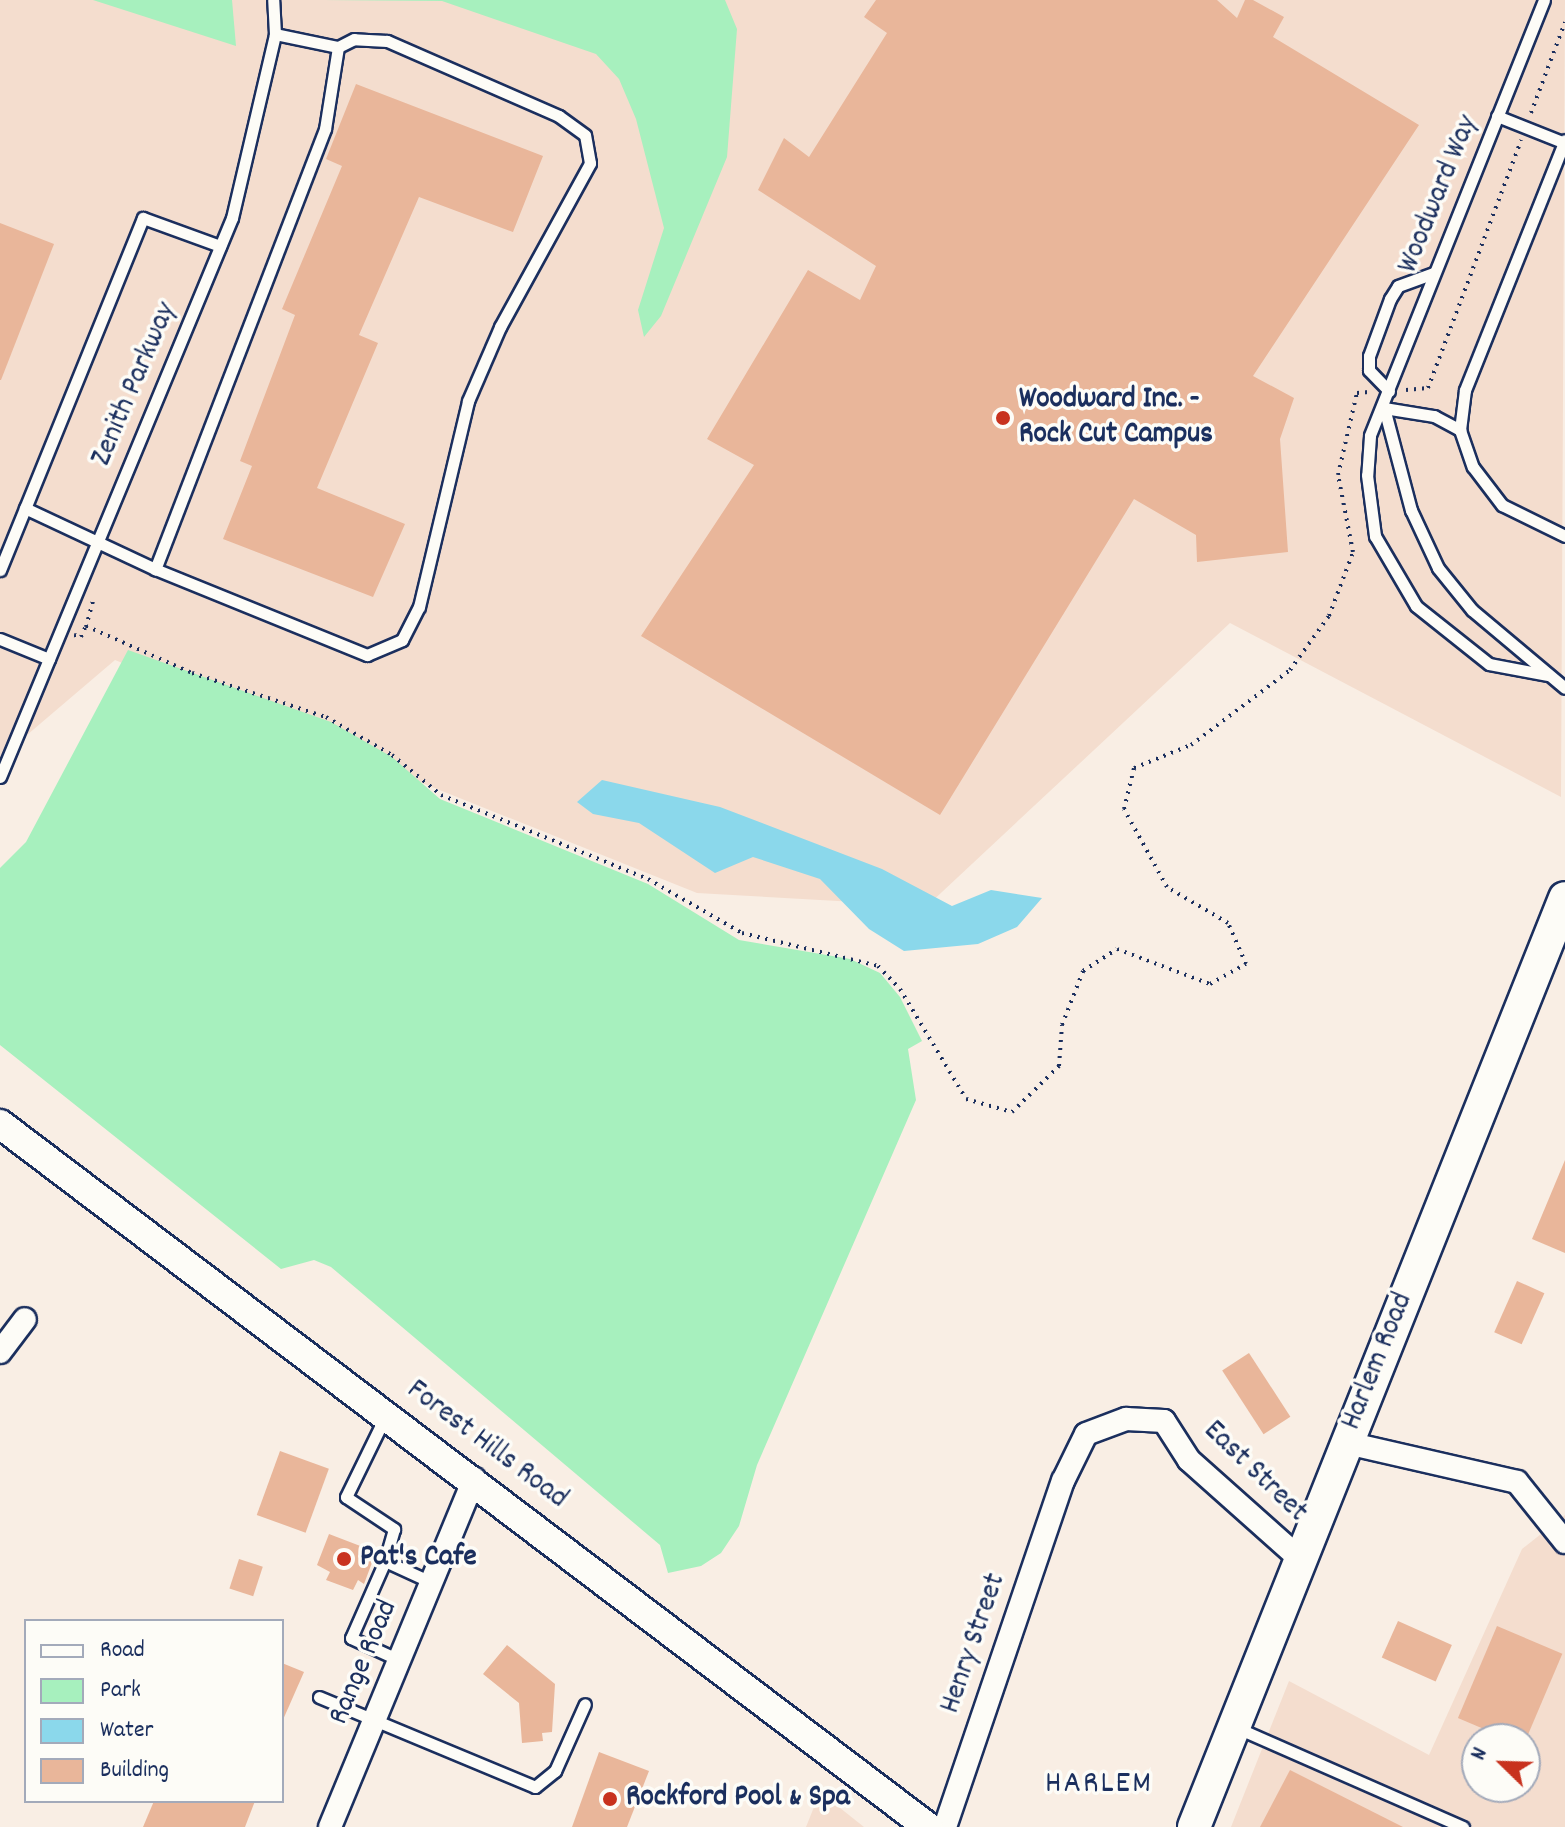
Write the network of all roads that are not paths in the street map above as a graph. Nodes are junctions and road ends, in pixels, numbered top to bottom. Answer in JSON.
{"nodes":[{"id":1,"x":273,"y":0,"type":"edge"},
{"id":2,"x":1544,"y":0,"type":"edge"},
{"id":3,"x":275,"y":34,"type":"junction"},
{"id":4,"x":338,"y":47,"type":"junction"},
{"id":5,"x":1497,"y":116,"type":"junction"},
{"id":6,"x":1565,"y":142,"type":"edge"},
{"id":7,"x":220,"y":246,"type":"junction"},
{"id":8,"x":1434,"y":273,"type":"junction"},
{"id":9,"x":1389,"y":391,"type":"junction"},
{"id":10,"x":1384,"y":408,"type":"junction"},
{"id":11,"x":1460,"y":430,"type":"junction"},
{"id":12,"x":25,"y":508,"type":"junction"},
{"id":13,"x":1565,"y":536,"type":"edge"},
{"id":14,"x":99,"y":538,"type":"junction"},
{"id":15,"x":155,"y":569,"type":"junction"},
{"id":16,"x":0,"y":570,"type":"edge"},
{"id":17,"x":0,"y":639,"type":"edge"},
{"id":18,"x":49,"y":659,"type":"junction"},
{"id":19,"x":1548,"y":675,"type":"junction"},
{"id":20,"x":1565,"y":688,"type":"edge"},
{"id":21,"x":0,"y":777,"type":"edge"},
{"id":22,"x":1565,"y":898,"type":"edge"},
{"id":23,"x":0,"y":1124,"type":"edge"},
{"id":24,"x":25,"y":1319,"type":"dead end"},
{"id":25,"x":0,"y":1352,"type":"edge"},
{"id":26,"x":387,"y":1414,"type":"junction"},
{"id":27,"x":1347,"y":1443,"type":"junction"},
{"id":28,"x":474,"y":1479,"type":"junction"},
{"id":29,"x":1063,"y":1481,"type":"joint"},
{"id":30,"x":1565,"y":1542,"type":"edge"},
{"id":31,"x":1299,"y":1558,"type":"junction"},
{"id":32,"x":385,"y":1561,"type":"junction"},
{"id":33,"x":431,"y":1582,"type":"junction"},
{"id":34,"x":399,"y":1660,"type":"junction"},
{"id":35,"x":319,"y":1697,"type":"dead end"},
{"id":36,"x":585,"y":1704,"type":"dead end"},
{"id":37,"x":373,"y":1721,"type":"junction"},
{"id":38,"x":1234,"y":1727,"type":"junction"},
{"id":39,"x":330,"y":1827,"type":"edge"},
{"id":40,"x":928,"y":1827,"type":"edge"},
{"id":41,"x":945,"y":1827,"type":"edge"},
{"id":42,"x":1194,"y":1827,"type":"edge"},
{"id":43,"x":1463,"y":1827,"type":"edge"}],
"edges":[{"from":1,"to":3,"type":"lane","name":"Zenith Parkway"},
{"from":2,"to":5,"type":"lane","name":"Woodward Way"},
{"from":3,"to":4,"type":"lane"},
{"from":3,"to":7,"type":"lane","name":"Zenith Parkway"},
{"from":4,"to":15,"type":"lane"},
{"from":4,"to":15,"type":"lane"},
{"from":5,"to":6,"type":"lane"},
{"from":5,"to":8,"type":"lane","name":"Woodward Way"},
{"from":6,"to":11,"type":"lane"},
{"from":7,"to":12,"type":"lane"},
{"from":7,"to":14,"type":"lane","name":"Zenith Parkway"},
{"from":8,"to":9,"type":"lane","name":"Woodward Way"},
{"from":8,"to":9,"type":"lane"},
{"from":9,"to":10,"type":"lane","name":"Woodward Way"},
{"from":10,"to":11,"type":"lane"},
{"from":10,"to":19,"type":"lane","name":"Woodward Way"},
{"from":10,"to":19,"type":"lane","name":"Woodward Way"},
{"from":11,"to":13,"type":"lane"},
{"from":12,"to":14,"type":"lane"},
{"from":12,"to":16,"type":"lane"},
{"from":14,"to":15,"type":"lane"},
{"from":14,"to":18,"type":"lane","name":"Zenith Parkway"},
{"from":17,"to":18,"type":"lane"},
{"from":18,"to":21,"type":"lane","name":"Zenith Parkway"},
{"from":19,"to":20,"type":"lane","name":"Woodward Way"},
{"from":22,"to":27,"type":"main road","name":"Harlem Road"},
{"from":23,"to":26,"type":"street","name":"Forest Hills Road"},
{"from":24,"to":25,"type":"street"},
{"from":26,"to":28,"type":"street","name":"Forest Hills Road"},
{"from":26,"to":32,"type":"lane"},
{"from":27,"to":30,"type":"street"},
{"from":27,"to":31,"type":"main road","name":"Harlem Road"},
{"from":28,"to":33,"type":"street","name":"Range Road"},
{"from":28,"to":40,"type":"street","name":"Forest Hills Road"},
{"from":29,"to":31,"type":"street","name":"East Street"},
{"from":29,"to":41,"type":"street","name":"Henry Street"},
{"from":31,"to":38,"type":"main road","name":"Harlem Road"},
{"from":32,"to":33,"type":"lane"},
{"from":32,"to":34,"type":"lane"},
{"from":33,"to":34,"type":"street","name":"Range Road"},
{"from":34,"to":37,"type":"street","name":"Range Road"},
{"from":35,"to":37,"type":"lane"},
{"from":36,"to":37,"type":"lane"},
{"from":37,"to":39,"type":"street","name":"Range Road"},
{"from":38,"to":42,"type":"main road","name":"Harlem Road"},
{"from":38,"to":43,"type":"lane"}]}
